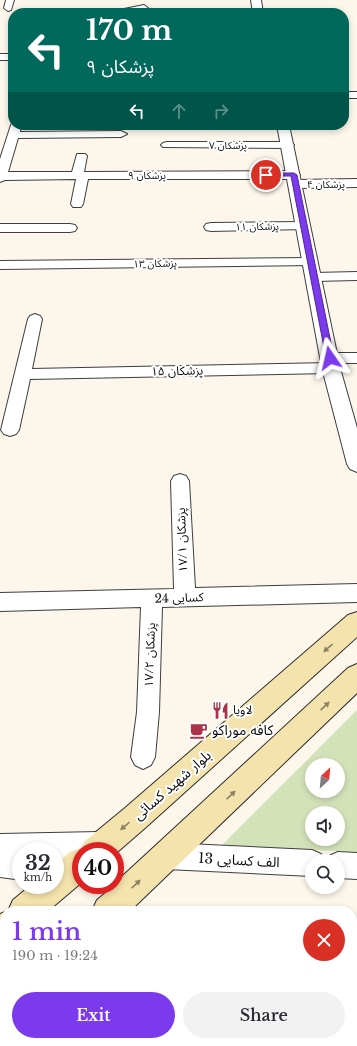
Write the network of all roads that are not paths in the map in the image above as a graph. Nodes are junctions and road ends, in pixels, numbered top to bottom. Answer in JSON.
{"nodes":[{"id":1,"x":14,"y":130,"type":"edge"},
{"id":2,"x":284,"y":130,"type":"edge"},
{"id":3,"x":121,"y":134,"type":"dead end"},
{"id":4,"x":167,"y":145,"type":"dead end"},
{"id":5,"x":288,"y":145,"type":"junction"},
{"id":6,"x":81,"y":156,"type":"dead end"},
{"id":7,"x":211,"y":162,"type":"dead end"},
{"id":8,"x":211,"y":175,"type":"junction"},
{"id":9,"x":80,"y":176,"type":"junction"},
{"id":10,"x":0,"y":177,"type":"edge"},
{"id":11,"x":295,"y":179,"type":"junction"},
{"id":12,"x":357,"y":184,"type":"edge"},
{"id":13,"x":77,"y":204,"type":"dead end"},
{"id":14,"x":304,"y":226,"type":"junction"},
{"id":15,"x":211,"y":227,"type":"dead end"},
{"id":16,"x":0,"y":228,"type":"edge"},
{"id":17,"x":70,"y":228,"type":"dead end"},
{"id":18,"x":0,"y":265,"type":"edge"},
{"id":19,"x":312,"y":269,"type":"junction"},
{"id":20,"x":357,"y":276,"type":"edge"},
{"id":21,"x":35,"y":319,"type":"dead end"},
{"id":22,"x":357,"y":358,"type":"edge"},
{"id":23,"x":331,"y":363,"type":"junction"},
{"id":24,"x":22,"y":374,"type":"junction"},
{"id":25,"x":10,"y":430,"type":"dead end"},
{"id":26,"x":357,"y":464,"type":"edge"},
{"id":27,"x":180,"y":482,"type":"dead end"},
{"id":28,"x":357,"y":593,"type":"edge"},
{"id":29,"x":185,"y":598,"type":"junction"},
{"id":30,"x":152,"y":599,"type":"junction"},
{"id":31,"x":0,"y":602,"type":"edge"},
{"id":32,"x":357,"y":622,"type":"edge"},
{"id":33,"x":357,"y":676,"type":"edge"},
{"id":34,"x":143,"y":757,"type":"dead end"},
{"id":35,"x":106,"y":842,"type":"edge"},
{"id":36,"x":0,"y":849,"type":"edge"},
{"id":37,"x":72,"y":853,"type":"edge"},
{"id":38,"x":166,"y":856,"type":"junction"},
{"id":39,"x":0,"y":862,"type":"edge"},
{"id":40,"x":12,"y":863,"type":"edge"},
{"id":41,"x":305,"y":863,"type":"edge"},
{"id":42,"x":345,"y":865,"type":"edge"},
{"id":43,"x":357,"y":866,"type":"edge"},
{"id":44,"x":72,"y":871,"type":"edge"},
{"id":45,"x":64,"y":877,"type":"edge"},
{"id":46,"x":39,"y":894,"type":"edge"},
{"id":47,"x":29,"y":900,"type":"edge"},
{"id":48,"x":113,"y":906,"type":"edge"}],
"edges":[{"from":1,"to":3,"type":"street"},
{"from":1,"to":10,"type":"street"},
{"from":2,"to":5,"type":"street"},
{"from":4,"to":5,"type":"street","name":"۷ پزشکان"},
{"from":5,"to":11,"type":"street"},
{"from":6,"to":9,"type":"street"},
{"from":7,"to":8,"type":"street"},
{"from":8,"to":9,"type":"street","name":"۹ پزشکان"},
{"from":8,"to":11,"type":"street","name":"۹ پزشکان"},
{"from":9,"to":10,"type":"street","name":"۹ پزشکان"},
{"from":9,"to":13,"type":"street"},
{"from":11,"to":12,"type":"street","name":"۴ پزشکان"},
{"from":11,"to":14,"type":"street"},
{"from":14,"to":15,"type":"street","name":"۱۱ پزشکان"},
{"from":14,"to":19,"type":"street"},
{"from":16,"to":17,"type":"street"},
{"from":18,"to":19,"type":"street","name":"۱۳ پزشکان"},
{"from":19,"to":20,"type":"street","name":"۱۳ پزشکان"},
{"from":19,"to":23,"type":"street"},
{"from":21,"to":24,"type":"street"},
{"from":22,"to":23,"type":"street","name":"۱۵ پزشکان"},
{"from":23,"to":24,"type":"street","name":"۱۵ پزشکان"},
{"from":23,"to":26,"type":"street"},
{"from":24,"to":25,"type":"street"},
{"from":27,"to":29,"type":"street","name":"۱۷/۱ پزشکان"},
{"from":28,"to":29,"type":"street","name":"کسایی 24"},
{"from":29,"to":30,"type":"street","name":"کسایی 24"},
{"from":30,"to":31,"type":"street","name":"کسایی 24"},
{"from":30,"to":34,"type":"street","name":"۱۷/۲ پزشکان"},
{"from":32,"to":35,"type":"main road","name":"بلوار شهید کسائی","one_way":true},
{"from":38,"to":33,"type":"main road","one_way":true},
{"from":36,"to":37,"type":"street"},
{"from":38,"to":41,"type":"street","name":"13 الف کسایی"},
{"from":48,"to":38,"type":"main road","one_way":true},
{"from":39,"to":40,"type":"street"},
{"from":42,"to":43,"type":"street"},
{"from":44,"to":45,"type":"main road","name":"بلوار شهید کسائی"},
{"from":46,"to":47,"type":"main road","name":"بلوار شهید کسائی"}]}
